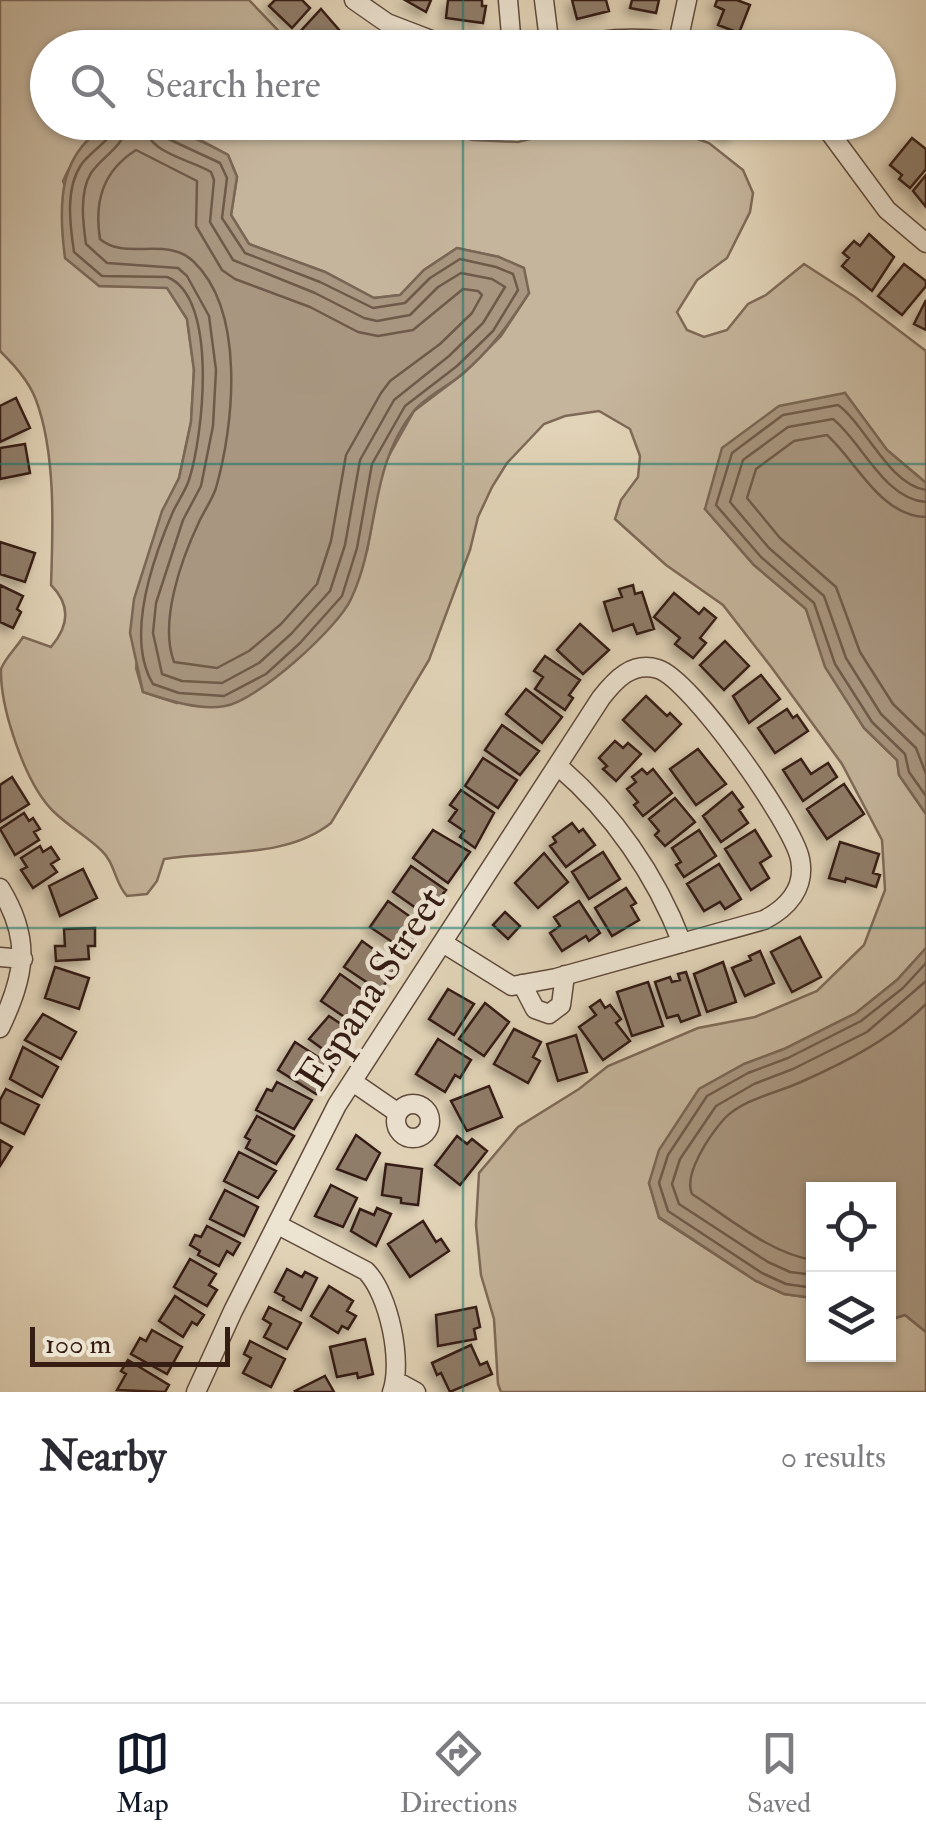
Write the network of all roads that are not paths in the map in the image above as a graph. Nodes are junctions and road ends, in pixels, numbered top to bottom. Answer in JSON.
{"nodes":[{"id":1,"x":354,"y":0,"type":"edge"},
{"id":2,"x":508,"y":0,"type":"edge"},
{"id":3,"x":544,"y":0,"type":"edge"},
{"id":4,"x":687,"y":0,"type":"edge"},
{"id":5,"x":406,"y":30,"type":"edge"},
{"id":6,"x":511,"y":30,"type":"edge"},
{"id":7,"x":548,"y":30,"type":"edge"},
{"id":8,"x":681,"y":30,"type":"edge"},
{"id":9,"x":835,"y":140,"type":"edge"},
{"id":10,"x":926,"y":243,"type":"edge"},
{"id":11,"x":558,"y":766,"type":"junction"},
{"id":12,"x":0,"y":888,"type":"edge"},
{"id":13,"x":5,"y":908,"type":"edge"},
{"id":14,"x":443,"y":943,"type":"junction"},
{"id":15,"x":682,"y":943,"type":"junction"},
{"id":16,"x":0,"y":957,"type":"edge"},
{"id":17,"x":22,"y":959,"type":"junction"},
{"id":18,"x":565,"y":975,"type":"junction"},
{"id":19,"x":522,"y":984,"type":"junction"},
{"id":20,"x":0,"y":1028,"type":"edge"},
{"id":21,"x":352,"y":1082,"type":"junction"},
{"id":22,"x":398,"y":1113,"type":"dead end"},
{"id":23,"x":278,"y":1225,"type":"junction"},
{"id":24,"x":394,"y":1387,"type":"edge"},
{"id":25,"x":196,"y":1392,"type":"edge"},
{"id":26,"x":416,"y":1392,"type":"edge"}],
"edges":[{"from":1,"to":5,"type":"street"},
{"from":2,"to":6,"type":"street"},
{"from":3,"to":7,"type":"street"},
{"from":4,"to":8,"type":"street"},
{"from":9,"to":10,"type":"street"},
{"from":11,"to":14,"type":"street","name":"Espana Street"},
{"from":11,"to":15,"type":"street"},
{"from":11,"to":15,"type":"street","name":"Espana Street"},
{"from":12,"to":13,"type":"street"},
{"from":13,"to":17,"type":"street"},
{"from":14,"to":19,"type":"street"},
{"from":14,"to":21,"type":"street","name":"Espana Street"},
{"from":15,"to":18,"type":"street"},
{"from":16,"to":17,"type":"street"},
{"from":17,"to":20,"type":"street"},
{"from":18,"to":19,"type":"street"},
{"from":18,"to":19,"type":"street"},
{"from":21,"to":22,"type":"street"},
{"from":21,"to":23,"type":"street","name":"Espana Street"},
{"from":23,"to":24,"type":"street"},
{"from":23,"to":25,"type":"street","name":"Espana Street"},
{"from":24,"to":26,"type":"street"}]}
